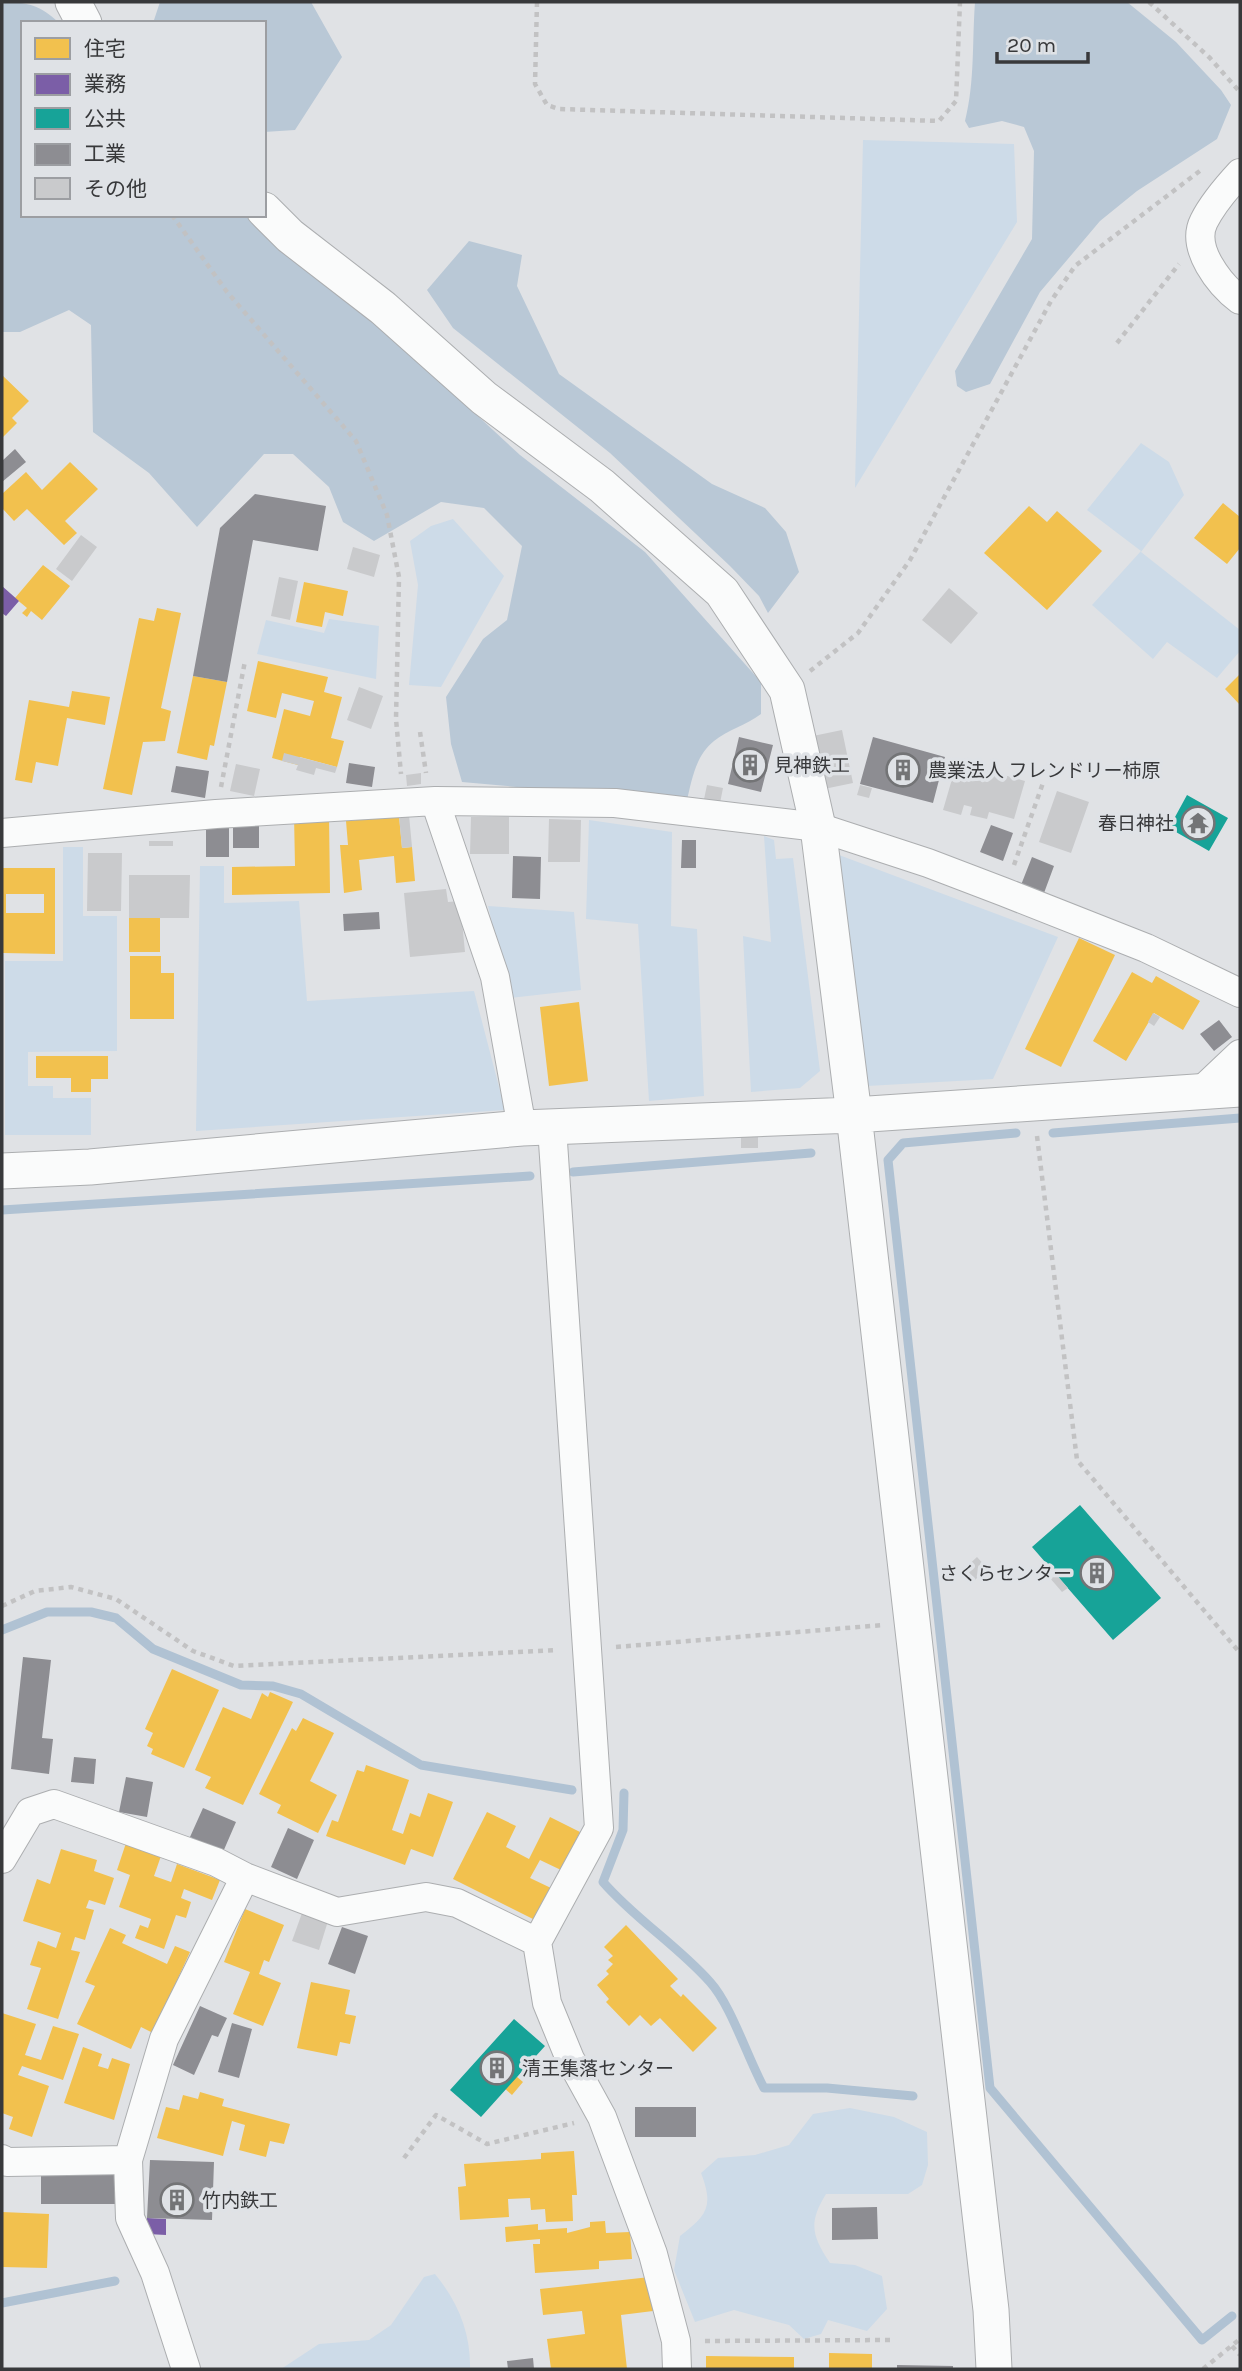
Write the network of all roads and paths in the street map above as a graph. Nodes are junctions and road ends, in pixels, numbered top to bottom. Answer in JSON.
{"nodes":[{"id":1,"x":73,"y":2,"type":"edge"},
{"id":2,"x":537,"y":2,"type":"edge"},
{"id":3,"x":960,"y":2,"type":"edge"},
{"id":4,"x":1149,"y":2,"type":"edge"},
{"id":5,"x":83,"y":21,"type":"edge"},
{"id":6,"x":1240,"y":92,"type":"edge"},
{"id":7,"x":1207,"y":165,"type":"dead end"},
{"id":8,"x":1240,"y":173,"type":"edge"},
{"id":9,"x":266,"y":212,"type":"edge"},
{"id":10,"x":173,"y":217,"type":"edge"},
{"id":11,"x":1203,"y":257,"type":"junction"},
{"id":12,"x":1240,"y":300,"type":"edge"},
{"id":13,"x":1118,"y":343,"type":"dead end"},
{"id":14,"x":245,"y":660,"type":"dead end"},
{"id":15,"x":787,"y":690,"type":"junction"},
{"id":16,"x":420,"y":732,"type":"dead end"},
{"id":17,"x":1043,"y":783,"type":"dead end"},
{"id":18,"x":435,"y":801,"type":"junction"},
{"id":19,"x":403,"y":802,"type":"junction"},
{"id":20,"x":216,"y":814,"type":"junction"},
{"id":21,"x":818,"y":827,"type":"junction"},
{"id":22,"x":2,"y":833,"type":"edge"},
{"id":23,"x":1004,"y":892,"type":"junction"},
{"id":24,"x":1240,"y":993,"type":"edge"},
{"id":25,"x":1240,"y":1054,"type":"edge"},
{"id":26,"x":1240,"y":1089,"type":"edge"},
{"id":27,"x":1202,"y":1090,"type":"junction"},
{"id":28,"x":1033,"y":1104,"type":"junction"},
{"id":29,"x":854,"y":1115,"type":"junction"},
{"id":30,"x":537,"y":1128,"type":"junction"},
{"id":31,"x":2,"y":1171,"type":"edge"},
{"id":32,"x":2,"y":1606,"type":"edge"},
{"id":33,"x":911,"y":1622,"type":"junction"},
{"id":34,"x":585,"y":1649,"type":"junction"},
{"id":35,"x":1240,"y":1653,"type":"edge"},
{"id":36,"x":2,"y":1859,"type":"edge"},
{"id":37,"x":245,"y":1877,"type":"junction"},
{"id":38,"x":537,"y":1942,"type":"junction"},
{"id":39,"x":602,"y":2117,"type":"junction"},
{"id":40,"x":404,"y":2158,"type":"dead end"},
{"id":41,"x":2,"y":2159,"type":"edge"},
{"id":42,"x":128,"y":2160,"type":"junction"},
{"id":43,"x":1240,"y":2339,"type":"edge"},
{"id":44,"x":892,"y":2340,"type":"dead end"},
{"id":45,"x":676,"y":2341,"type":"junction"},
{"id":46,"x":1233,"y":2346,"type":"junction"},
{"id":47,"x":1240,"y":2355,"type":"edge"},
{"id":48,"x":186,"y":2369,"type":"edge"},
{"id":49,"x":677,"y":2369,"type":"edge"},
{"id":50,"x":994,"y":2369,"type":"edge"},
{"id":51,"x":1203,"y":2369,"type":"edge"}],
"edges":[{"from":1,"to":5,"type":"street"},
{"from":2,"to":3,"type":"path"},
{"from":4,"to":6,"type":"path"},
{"from":7,"to":15,"type":"path"},
{"from":8,"to":11,"type":"street"},
{"from":9,"to":15,"type":"street"},
{"from":10,"to":19,"type":"path"},
{"from":11,"to":12,"type":"street"},
{"from":11,"to":13,"type":"path"},
{"from":14,"to":20,"type":"path"},
{"from":15,"to":21,"type":"street"},
{"from":16,"to":18,"type":"path"},
{"from":17,"to":23,"type":"path"},
{"from":18,"to":19,"type":"street"},
{"from":18,"to":21,"type":"street"},
{"from":18,"to":30,"type":"street"},
{"from":19,"to":20,"type":"street"},
{"from":20,"to":22,"type":"street"},
{"from":21,"to":23,"type":"street"},
{"from":21,"to":29,"type":"street"},
{"from":23,"to":24,"type":"street"},
{"from":25,"to":27,"type":"street"},
{"from":26,"to":27,"type":"street"},
{"from":27,"to":28,"type":"street"},
{"from":28,"to":29,"type":"street"},
{"from":28,"to":35,"type":"path"},
{"from":29,"to":30,"type":"street"},
{"from":29,"to":33,"type":"street"},
{"from":30,"to":31,"type":"street"},
{"from":30,"to":34,"type":"street"},
{"from":32,"to":34,"type":"path"},
{"from":33,"to":34,"type":"path"},
{"from":33,"to":50,"type":"street"},
{"from":34,"to":38,"type":"street"},
{"from":36,"to":37,"type":"street"},
{"from":37,"to":38,"type":"street"},
{"from":37,"to":42,"type":"street"},
{"from":38,"to":39,"type":"street"},
{"from":39,"to":40,"type":"path"},
{"from":39,"to":45,"type":"street"},
{"from":41,"to":42,"type":"street"},
{"from":42,"to":48,"type":"street"},
{"from":43,"to":46,"type":"path"},
{"from":44,"to":45,"type":"path"},
{"from":45,"to":49,"type":"street"},
{"from":46,"to":47,"type":"path"},
{"from":46,"to":51,"type":"path"}]}
